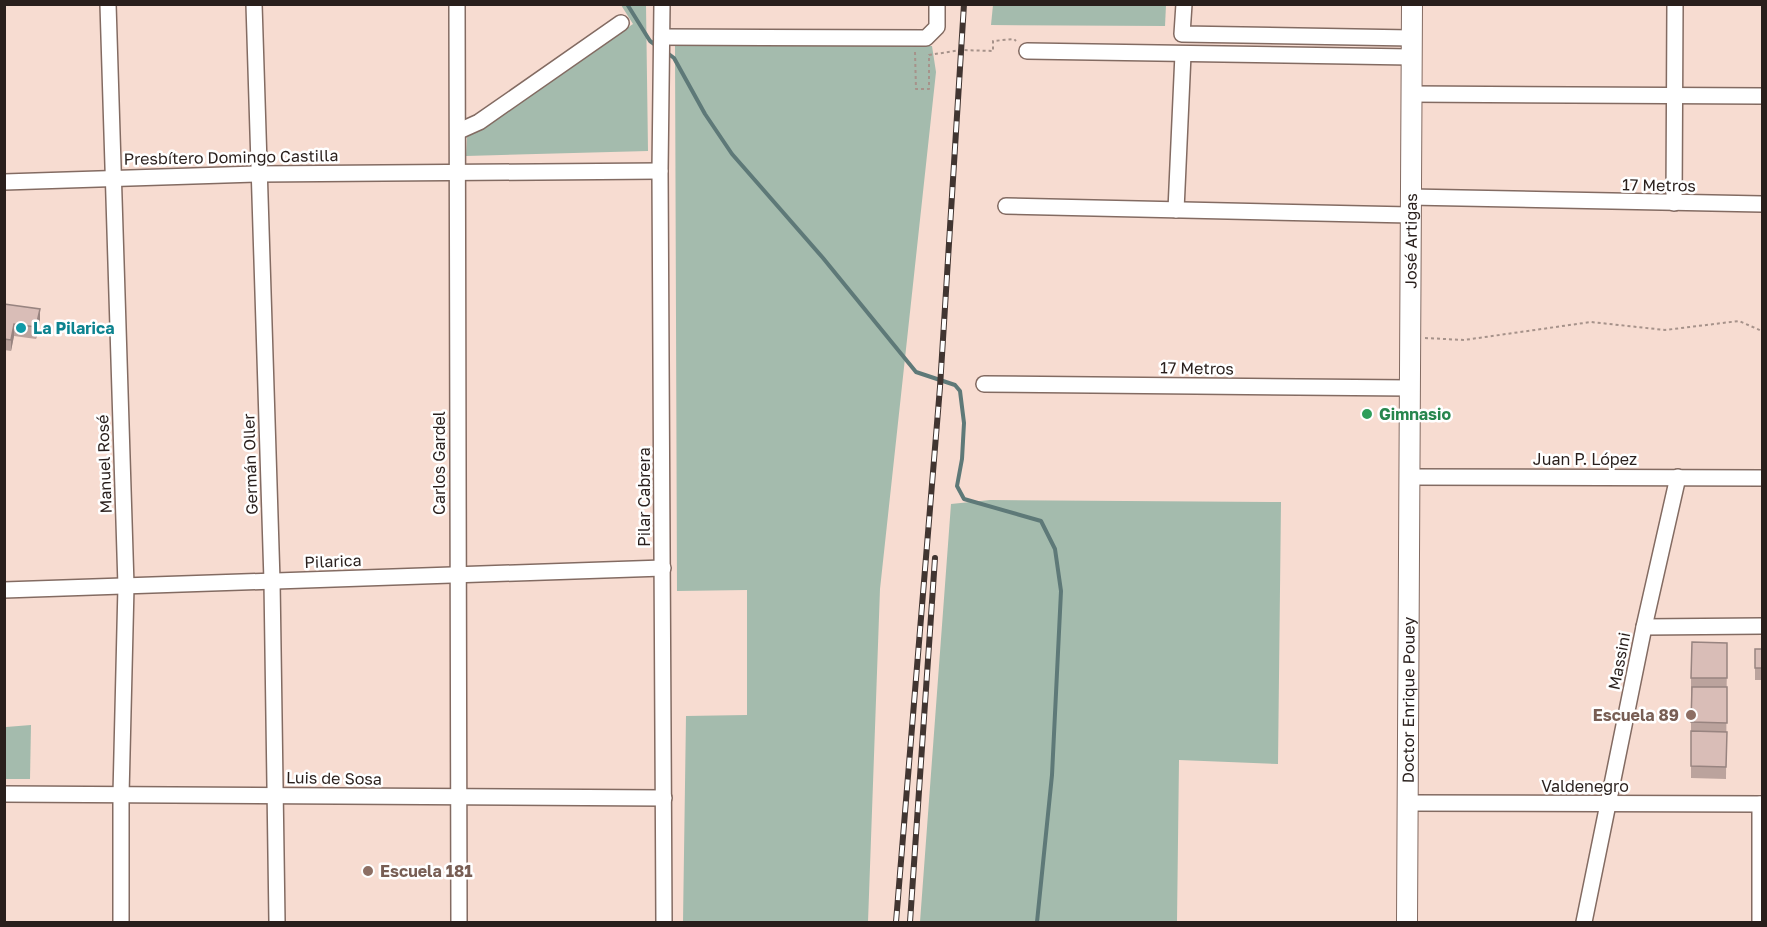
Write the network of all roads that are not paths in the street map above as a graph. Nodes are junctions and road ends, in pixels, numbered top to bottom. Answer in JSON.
{"nodes":[{"id":1,"x":108,"y":4,"type":"edge"},
{"id":2,"x":254,"y":4,"type":"edge"},
{"id":3,"x":457,"y":4,"type":"edge"},
{"id":4,"x":662,"y":4,"type":"edge"},
{"id":5,"x":937,"y":4,"type":"edge"},
{"id":6,"x":1184,"y":4,"type":"edge"},
{"id":7,"x":1412,"y":4,"type":"edge"},
{"id":8,"x":1675,"y":4,"type":"edge"},
{"id":9,"x":621,"y":23,"type":"dead end"},
{"id":10,"x":662,"y":39,"type":"junction"},
{"id":11,"x":1411,"y":48,"type":"junction"},
{"id":12,"x":1027,"y":51,"type":"road end"},
{"id":13,"x":1183,"y":54,"type":"junction"},
{"id":14,"x":1411,"y":94,"type":"junction"},
{"id":15,"x":1676,"y":95,"type":"junction"},
{"id":16,"x":1762,"y":96,"type":"edge"},
{"id":17,"x":459,"y":131,"type":"junction"},
{"id":18,"x":660,"y":171,"type":"junction"},
{"id":19,"x":459,"y":172,"type":"junction"},
{"id":20,"x":258,"y":174,"type":"junction"},
{"id":21,"x":113,"y":178,"type":"junction"},
{"id":22,"x":4,"y":182,"type":"edge"},
{"id":23,"x":1674,"y":203,"type":"junction"},
{"id":24,"x":1762,"y":204,"type":"edge"},
{"id":25,"x":1006,"y":206,"type":"dead end"},
{"id":26,"x":1410,"y":206,"type":"junction"},
{"id":27,"x":1176,"y":210,"type":"junction"},
{"id":28,"x":984,"y":384,"type":"dead end"},
{"id":29,"x":1410,"y":388,"type":"junction"},
{"id":30,"x":1408,"y":477,"type":"junction"},
{"id":31,"x":1677,"y":477,"type":"junction"},
{"id":32,"x":1762,"y":478,"type":"edge"},
{"id":33,"x":663,"y":568,"type":"junction"},
{"id":34,"x":457,"y":576,"type":"junction"},
{"id":35,"x":272,"y":581,"type":"junction"},
{"id":36,"x":126,"y":586,"type":"junction"},
{"id":37,"x":4,"y":590,"type":"edge"},
{"id":38,"x":1762,"y":626,"type":"edge"},
{"id":39,"x":1644,"y":627,"type":"junction"},
{"id":40,"x":4,"y":794,"type":"edge"},
{"id":41,"x":121,"y":795,"type":"junction"},
{"id":42,"x":277,"y":796,"type":"junction"},
{"id":43,"x":457,"y":798,"type":"junction"},
{"id":44,"x":664,"y":798,"type":"junction"},
{"id":45,"x":1407,"y":803,"type":"junction"},
{"id":46,"x":1610,"y":804,"type":"junction"},
{"id":47,"x":1761,"y":804,"type":"edge"},
{"id":48,"x":121,"y":922,"type":"edge"},
{"id":49,"x":277,"y":922,"type":"edge"},
{"id":50,"x":459,"y":922,"type":"edge"},
{"id":51,"x":664,"y":922,"type":"edge"},
{"id":52,"x":1407,"y":922,"type":"edge"},
{"id":53,"x":1584,"y":922,"type":"edge"},
{"id":54,"x":1760,"y":922,"type":"edge"}],
"edges":[{"from":1,"to":21,"type":"street","name":"Manuel Rosé"},
{"from":2,"to":20,"type":"street","name":"Germán Oller"},
{"from":3,"to":17,"type":"street","name":"Carlos Gardel"},
{"from":4,"to":10,"type":"street","name":"Pilar Cabrera"},
{"from":5,"to":10,"type":"street"},
{"from":6,"to":11,"type":"street"},
{"from":7,"to":11,"type":"street","name":"José Artigas"},
{"from":8,"to":15,"type":"street"},
{"from":9,"to":17,"type":"street"},
{"from":10,"to":18,"type":"street","name":"Pilar Cabrera"},
{"from":11,"to":13,"type":"street"},
{"from":11,"to":14,"type":"street","name":"José Artigas"},
{"from":12,"to":13,"type":"street"},
{"from":13,"to":27,"type":"street"},
{"from":14,"to":15,"type":"street"},
{"from":14,"to":26,"type":"street","name":"José Artigas"},
{"from":15,"to":16,"type":"street"},
{"from":15,"to":23,"type":"street"},
{"from":17,"to":19,"type":"street","name":"Carlos Gardel"},
{"from":18,"to":19,"type":"street","name":"Presbítero Domingo Castilla"},
{"from":18,"to":33,"type":"street","name":"Pilar Cabrera"},
{"from":19,"to":20,"type":"street","name":"Presbítero Domingo Castilla"},
{"from":19,"to":34,"type":"street","name":"Carlos Gardel"},
{"from":20,"to":21,"type":"street","name":"Presbítero Domingo Castilla"},
{"from":20,"to":35,"type":"street","name":"Germán Oller"},
{"from":21,"to":22,"type":"street","name":"Presbítero Domingo Castilla"},
{"from":21,"to":36,"type":"street","name":"Manuel Rosé"},
{"from":23,"to":24,"type":"street","name":"17 Metros"},
{"from":23,"to":26,"type":"street","name":"17 Metros"},
{"from":25,"to":27,"type":"street","name":"17 Metros"},
{"from":26,"to":27,"type":"street","name":"17 Metros"},
{"from":26,"to":29,"type":"street","name":"José Artigas"},
{"from":28,"to":29,"type":"street","name":"17 Metros"},
{"from":29,"to":30,"type":"street","name":"José Artigas"},
{"from":30,"to":31,"type":"street","name":"Juan P. López"},
{"from":30,"to":45,"type":"street","name":"Doctor Enrique Pouey"},
{"from":31,"to":32,"type":"street","name":"Juan P. López"},
{"from":31,"to":39,"type":"street","name":"Massini"},
{"from":33,"to":34,"type":"street","name":"Pilarica"},
{"from":33,"to":44,"type":"street","name":"Pilar Cabrera"},
{"from":34,"to":35,"type":"street","name":"Pilarica"},
{"from":34,"to":43,"type":"street","name":"Carlos Gardel"},
{"from":35,"to":36,"type":"street","name":"Pilarica"},
{"from":35,"to":42,"type":"street","name":"Germán Oller"},
{"from":36,"to":37,"type":"street","name":"Pilarica"},
{"from":36,"to":41,"type":"street","name":"Manuel Rosé"},
{"from":38,"to":39,"type":"street"},
{"from":39,"to":46,"type":"street","name":"Massini"},
{"from":40,"to":41,"type":"street","name":"Luis de Sosa"},
{"from":41,"to":42,"type":"street","name":"Luis de Sosa"},
{"from":41,"to":48,"type":"street","name":"Manuel Rosé"},
{"from":42,"to":43,"type":"street","name":"Luis de Sosa"},
{"from":42,"to":49,"type":"street","name":"Germán Oller"},
{"from":43,"to":44,"type":"street","name":"Luis de Sosa"},
{"from":43,"to":50,"type":"street","name":"Carlos Gardel"},
{"from":44,"to":51,"type":"street","name":"Pilar Cabrera"},
{"from":45,"to":46,"type":"street","name":"Valdenegro"},
{"from":45,"to":52,"type":"street","name":"Doctor Enrique Pouey"},
{"from":46,"to":47,"type":"street","name":"Valdenegro"},
{"from":46,"to":53,"type":"street","name":"Massini"},
{"from":47,"to":54,"type":"street"}]}
